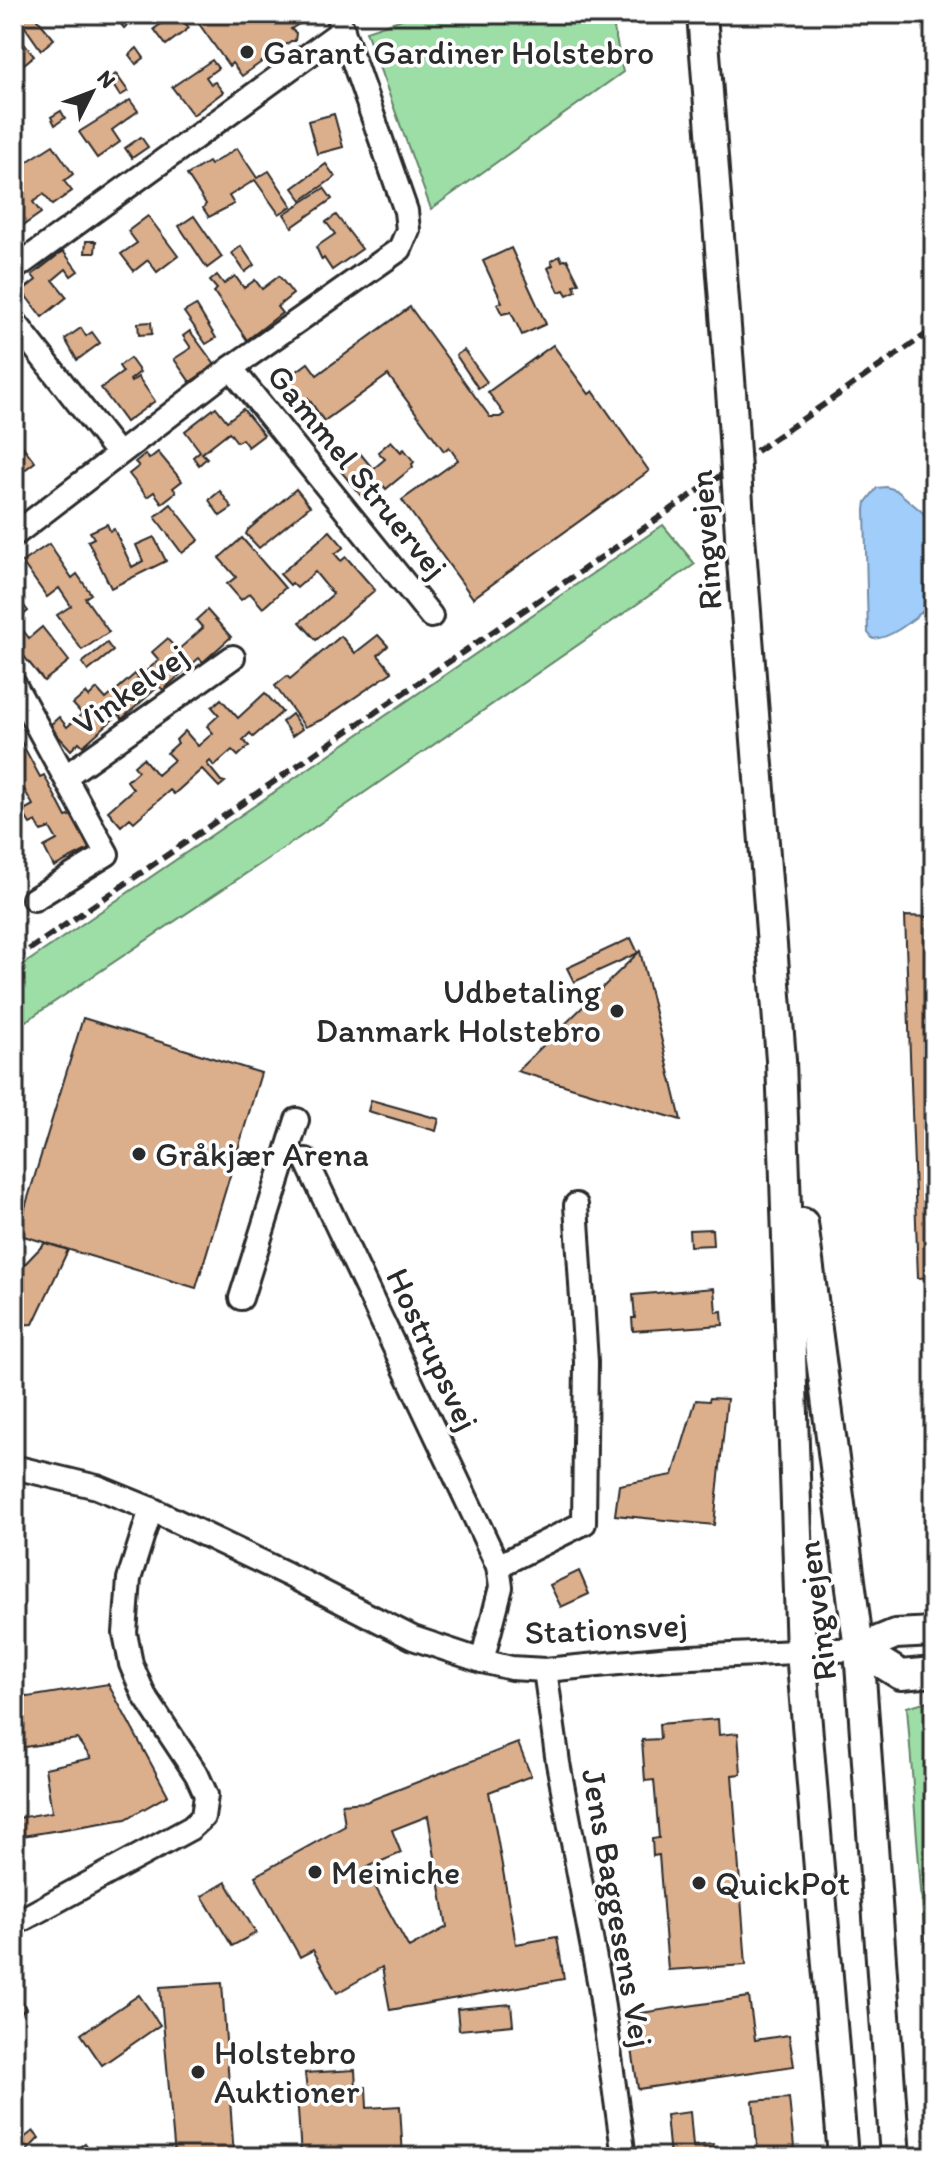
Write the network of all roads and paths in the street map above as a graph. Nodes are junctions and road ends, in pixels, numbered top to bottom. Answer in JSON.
{"nodes":[{"id":1,"x":702,"y":14,"type":"edge"},
{"id":2,"x":340,"y":22,"type":"edge"},
{"id":3,"x":14,"y":269,"type":"edge"},
{"id":4,"x":14,"y":321,"type":"edge"},
{"id":5,"x":231,"y":368,"type":"junction"},
{"id":6,"x":118,"y":454,"type":"junction"},
{"id":7,"x":14,"y":535,"type":"edge"},
{"id":8,"x":431,"y":616,"type":"dead end"},
{"id":9,"x":233,"y":657,"type":"dead end"},
{"id":10,"x":14,"y":684,"type":"edge"},
{"id":11,"x":66,"y":776,"type":"junction"},
{"id":12,"x":34,"y":899,"type":"dead end"},
{"id":13,"x":781,"y":1060,"type":"junction"},
{"id":14,"x":297,"y":1120,"type":"dead end"},
{"id":15,"x":306,"y":1160,"type":"dead end"},
{"id":16,"x":576,"y":1205,"type":"dead end"},
{"id":17,"x":241,"y":1298,"type":"dead end"},
{"id":18,"x":14,"y":1467,"type":"edge"},
{"id":19,"x":151,"y":1509,"type":"junction"},
{"id":20,"x":498,"y":1566,"type":"junction"},
{"id":21,"x":934,"y":1632,"type":"edge"},
{"id":22,"x":859,"y":1649,"type":"junction"},
{"id":23,"x":801,"y":1652,"type":"junction"},
{"id":24,"x":482,"y":1661,"type":"junction"},
{"id":25,"x":545,"y":1670,"type":"junction"},
{"id":26,"x":934,"y":1672,"type":"edge"},
{"id":27,"x":14,"y":1924,"type":"edge"},
{"id":28,"x":624,"y":2157,"type":"edge"},
{"id":29,"x":843,"y":2157,"type":"edge"},
{"id":30,"x":895,"y":2157,"type":"edge"}],
"edges":[{"from":1,"to":13,"type":"main road","name":"Ringvejen","bridge":true},
{"from":2,"to":3,"type":"street"},
{"from":2,"to":5,"type":"street","name":"Gammel Struervej"},
{"from":4,"to":6,"type":"street"},
{"from":5,"to":6,"type":"street","name":"Gammel Struervej"},
{"from":5,"to":8,"type":"street","name":"Gammel Struervej"},
{"from":6,"to":7,"type":"street","name":"Gammel Struervej"},
{"from":9,"to":11,"type":"street","name":"Vinkelvej"},
{"from":10,"to":11,"type":"street","name":"Vinkelvej"},
{"from":11,"to":12,"type":"street","name":"Vinkelvej"},
{"from":13,"to":22,"type":"main road","name":"Ringvejen"},
{"from":13,"to":23,"type":"main road","name":"Ringvejen"},
{"from":14,"to":17,"type":"street"},
{"from":15,"to":20,"type":"street","name":"Hostrupsvej"},
{"from":16,"to":20,"type":"street"},
{"from":18,"to":19,"type":"street","name":"Stationsvej"},
{"from":19,"to":24,"type":"street","name":"Stationsvej"},
{"from":19,"to":27,"type":"street"},
{"from":20,"to":24,"type":"street","name":"Hostrupsvej"},
{"from":21,"to":22,"type":"main road"},
{"from":22,"to":23,"type":"street","name":"Stationsvej"},
{"from":22,"to":26,"type":"main road"},
{"from":22,"to":30,"type":"main road","name":"Ringvejen"},
{"from":23,"to":25,"type":"street","name":"Stationsvej"},
{"from":23,"to":29,"type":"main road","name":"Ringvejen"},
{"from":24,"to":25,"type":"street","name":"Stationsvej"},
{"from":25,"to":28,"type":"street","name":"Jens Baggesens Vej"}]}
